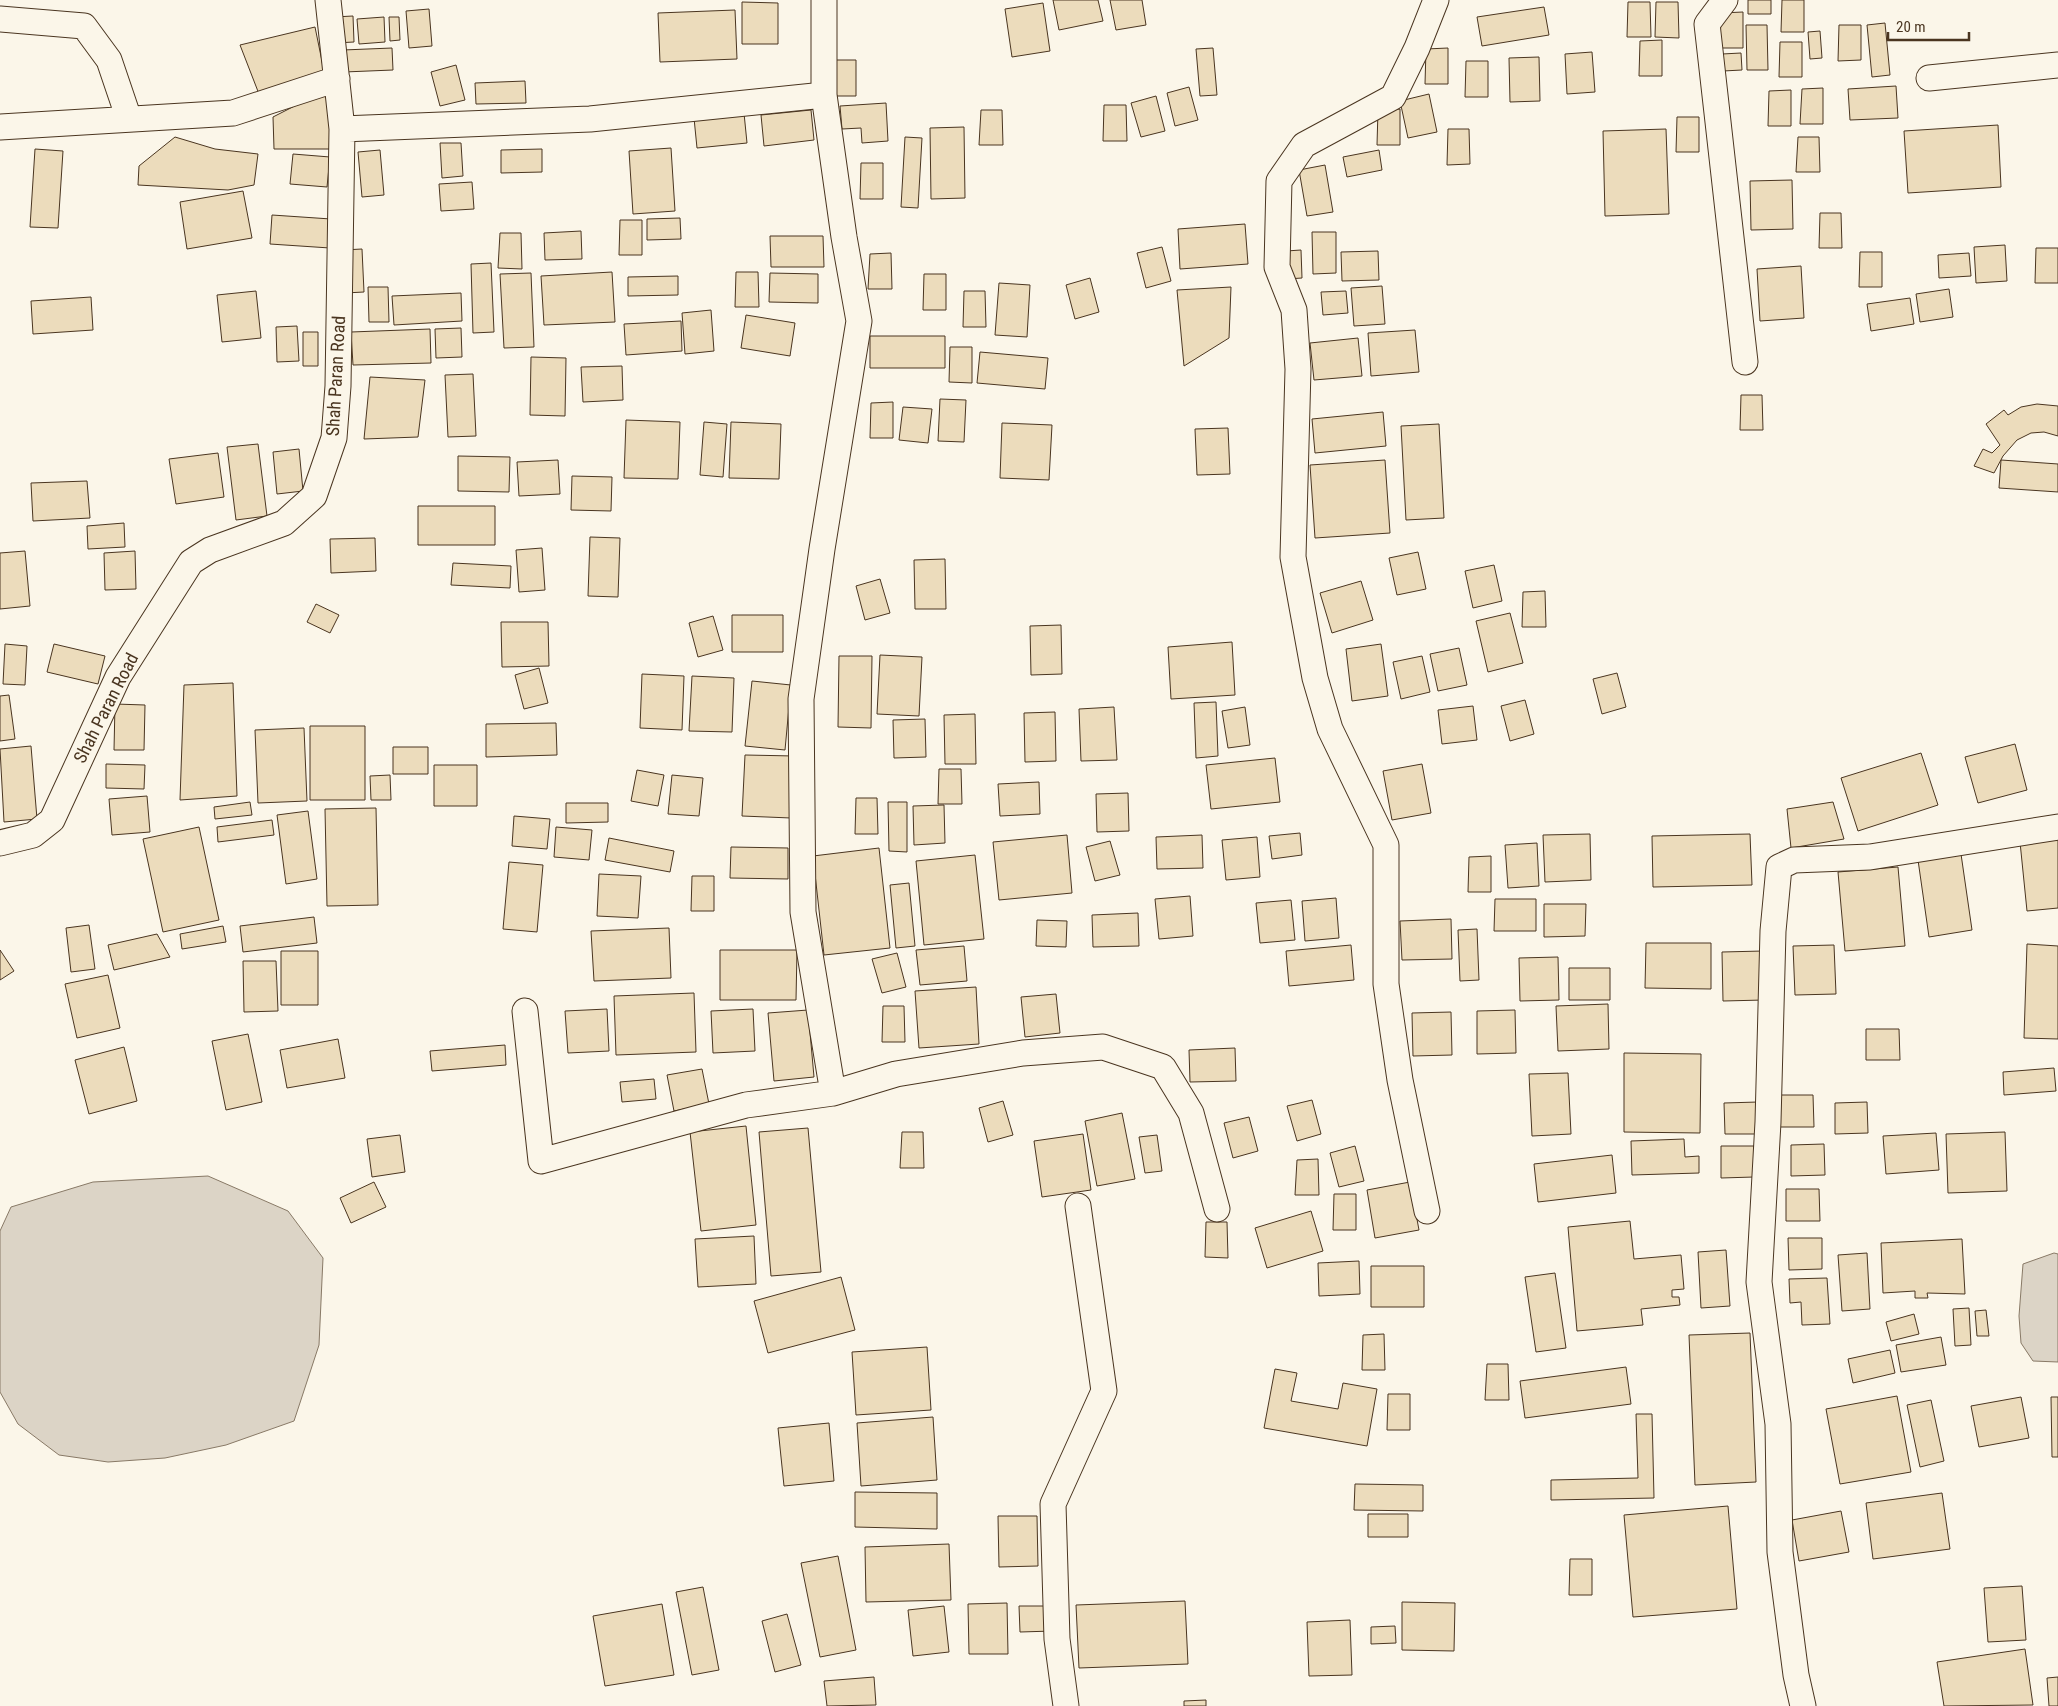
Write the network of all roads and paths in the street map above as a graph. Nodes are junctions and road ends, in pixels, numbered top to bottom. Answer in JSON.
{"nodes":[{"id":1,"x":328,"y":0,"type":"edge"},
{"id":2,"x":824,"y":0,"type":"edge"},
{"id":3,"x":1436,"y":0,"type":"edge"},
{"id":4,"x":1725,"y":0,"type":"edge"},
{"id":5,"x":0,"y":19,"type":"edge"},
{"id":6,"x":2058,"y":65,"type":"edge"},
{"id":7,"x":1929,"y":78,"type":"dead end"},
{"id":8,"x":337,"y":80,"type":"junction"},
{"id":9,"x":824,"y":95,"type":"junction"},
{"id":10,"x":129,"y":119,"type":"junction"},
{"id":11,"x":0,"y":126,"type":"edge"},
{"id":12,"x":342,"y":129,"type":"junction"},
{"id":13,"x":1745,"y":362,"type":"dead end"},
{"id":14,"x":2058,"y":827,"type":"edge"},
{"id":15,"x":0,"y":842,"type":"edge"},
{"id":16,"x":525,"y":1011,"type":"dead end"},
{"id":17,"x":833,"y":1093,"type":"junction"},
{"id":18,"x":1078,"y":1206,"type":"dead end"},
{"id":19,"x":1217,"y":1209,"type":"dead end"},
{"id":20,"x":1427,"y":1211,"type":"dead end"},
{"id":21,"x":1066,"y":1706,"type":"edge"},
{"id":22,"x":1803,"y":1706,"type":"edge"}],
"edges":[{"from":1,"to":8,"type":"street","name":"Shah Paran Road"},
{"from":2,"to":9,"type":"street"},
{"from":3,"to":20,"type":"street"},
{"from":4,"to":13,"type":"street"},
{"from":5,"to":10,"type":"street"},
{"from":6,"to":7,"type":"street"},
{"from":8,"to":10,"type":"street"},
{"from":8,"to":12,"type":"street","name":"Shah Paran Road"},
{"from":9,"to":12,"type":"street"},
{"from":9,"to":17,"type":"street"},
{"from":10,"to":11,"type":"street"},
{"from":12,"to":15,"type":"street","name":"Shah Paran Road"},
{"from":14,"to":22,"type":"street"},
{"from":16,"to":17,"type":"street"},
{"from":17,"to":19,"type":"street"},
{"from":18,"to":21,"type":"street"}]}
